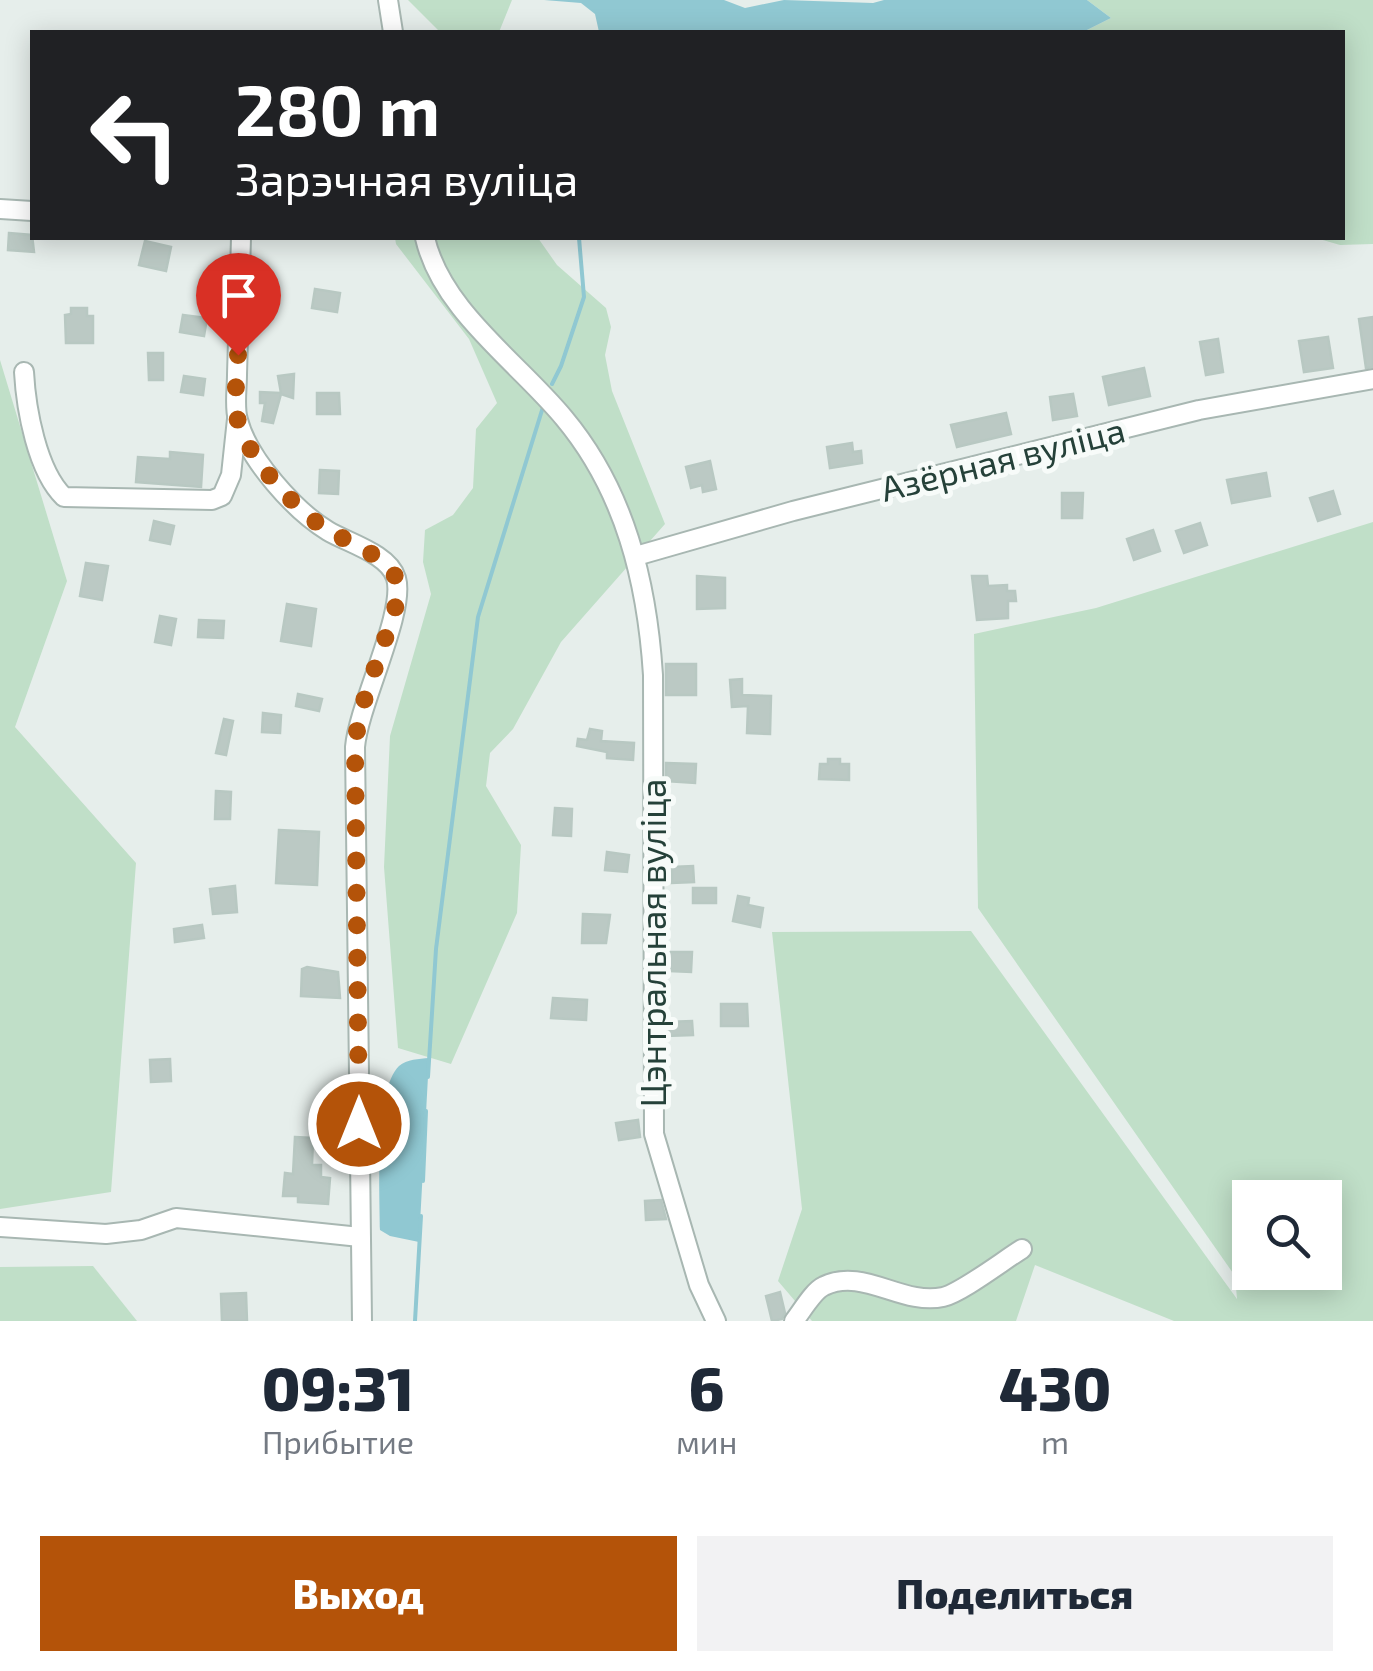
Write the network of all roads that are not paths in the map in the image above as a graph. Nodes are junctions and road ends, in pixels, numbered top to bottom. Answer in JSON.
{"nodes":[{"id":1,"x":388,"y":0,"type":"edge"},
{"id":2,"x":393,"y":30,"type":"edge"},
{"id":3,"x":0,"y":208,"type":"edge"},
{"id":4,"x":30,"y":210,"type":"edge"},
{"id":5,"x":241,"y":240,"type":"edge"},
{"id":6,"x":425,"y":240,"type":"edge"},
{"id":7,"x":24,"y":372,"type":"dead end"},
{"id":8,"x":1373,"y":379,"type":"edge"},
{"id":9,"x":237,"y":419,"type":"junction"},
{"id":10,"x":636,"y":556,"type":"junction"},
{"id":11,"x":0,"y":1228,"type":"edge"},
{"id":12,"x":360,"y":1236,"type":"junction"},
{"id":13,"x":1022,"y":1248,"type":"dead end"},
{"id":14,"x":362,"y":1321,"type":"edge"},
{"id":15,"x":716,"y":1321,"type":"edge"},
{"id":16,"x":794,"y":1321,"type":"edge"}],
"edges":[{"from":1,"to":2,"type":"street"},
{"from":3,"to":4,"type":"street"},
{"from":5,"to":9,"type":"street"},
{"from":6,"to":10,"type":"street","name":"Цэнтральная вуліца"},
{"from":7,"to":9,"type":"street"},
{"from":8,"to":10,"type":"street","name":"Азёрная вуліца"},
{"from":9,"to":12,"type":"street"},
{"from":10,"to":15,"type":"street","name":"Цэнтральная вуліца"},
{"from":11,"to":12,"type":"street"},
{"from":12,"to":14,"type":"street"},
{"from":13,"to":16,"type":"street"}]}
